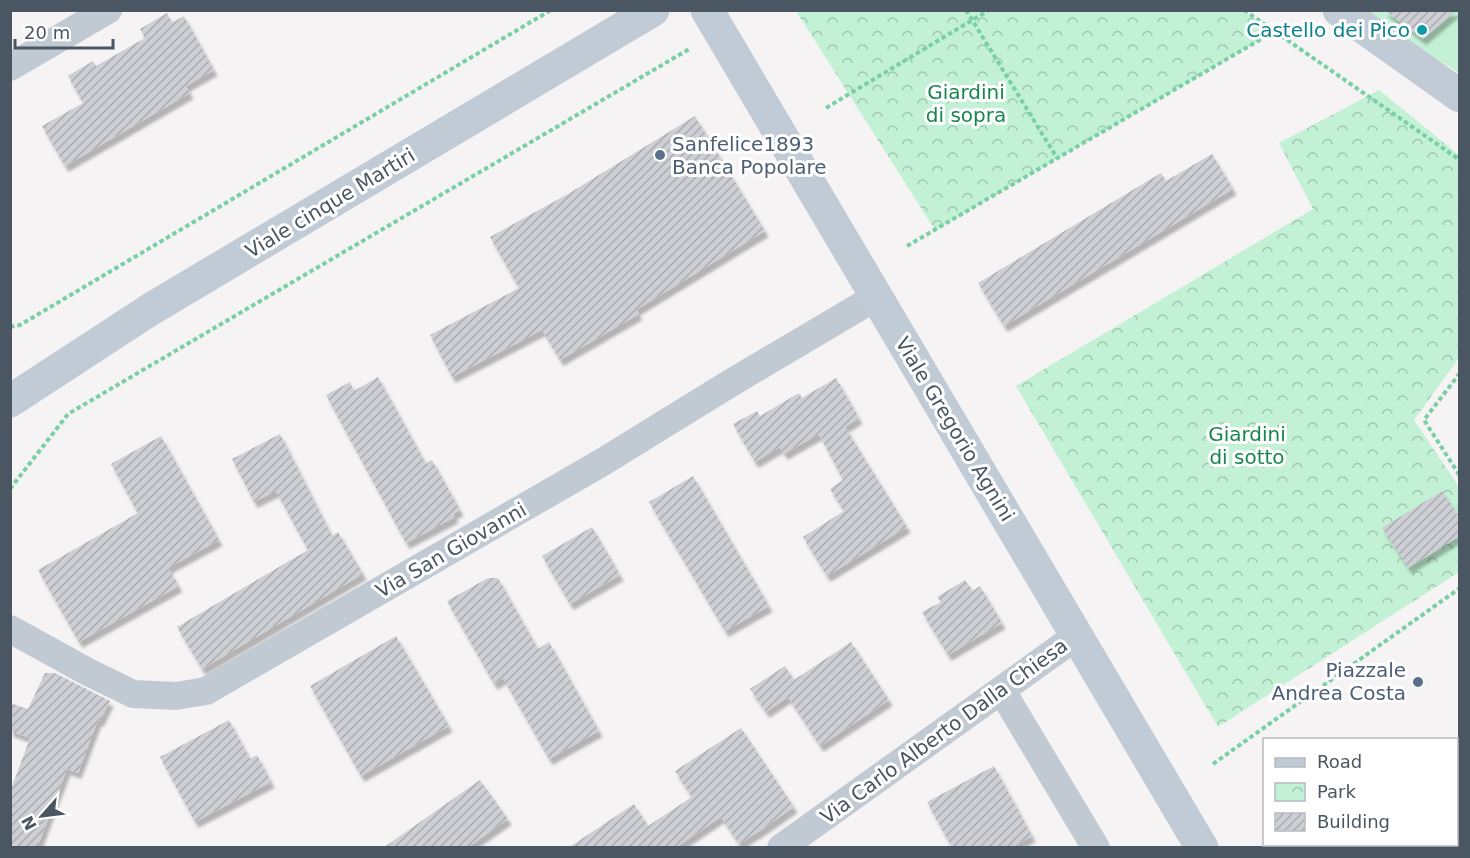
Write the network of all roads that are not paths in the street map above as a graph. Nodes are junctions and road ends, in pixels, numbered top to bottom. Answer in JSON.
{"nodes":[{"id":1,"x":108,"y":10,"type":"edge"},
{"id":2,"x":653,"y":10,"type":"edge"},
{"id":3,"x":1339,"y":10,"type":"edge"},
{"id":4,"x":713,"y":21,"type":"edge"},
{"id":5,"x":10,"y":67,"type":"edge"},
{"id":6,"x":1460,"y":96,"type":"edge"},
{"id":7,"x":876,"y":297,"type":"junction"},
{"id":8,"x":10,"y":401,"type":"edge"},
{"id":9,"x":10,"y":628,"type":"edge"},
{"id":10,"x":1077,"y":636,"type":"junction"},
{"id":11,"x":1002,"y":691,"type":"junction"},
{"id":12,"x":781,"y":848,"type":"edge"},
{"id":13,"x":1096,"y":848,"type":"edge"},
{"id":14,"x":1203,"y":848,"type":"edge"}],
"edges":[{"from":1,"to":5,"type":"street"},
{"from":2,"to":8,"type":"main road","name":"Viale cinque Martiri"},
{"from":3,"to":6,"type":"main road"},
{"from":4,"to":7,"type":"main road","name":"Viale Gregorio Agnini"},
{"from":7,"to":9,"type":"street","name":"Via San Giovanni"},
{"from":7,"to":10,"type":"main road","name":"Viale Gregorio Agnini"},
{"from":10,"to":11,"type":"street","name":"Via Carlo Alberto Dalla Chiesa"},
{"from":10,"to":14,"type":"main road","name":"Viale Gregorio Agnini"},
{"from":11,"to":12,"type":"street","name":"Via Carlo Alberto Dalla Chiesa"},
{"from":11,"to":13,"type":"street"}]}
